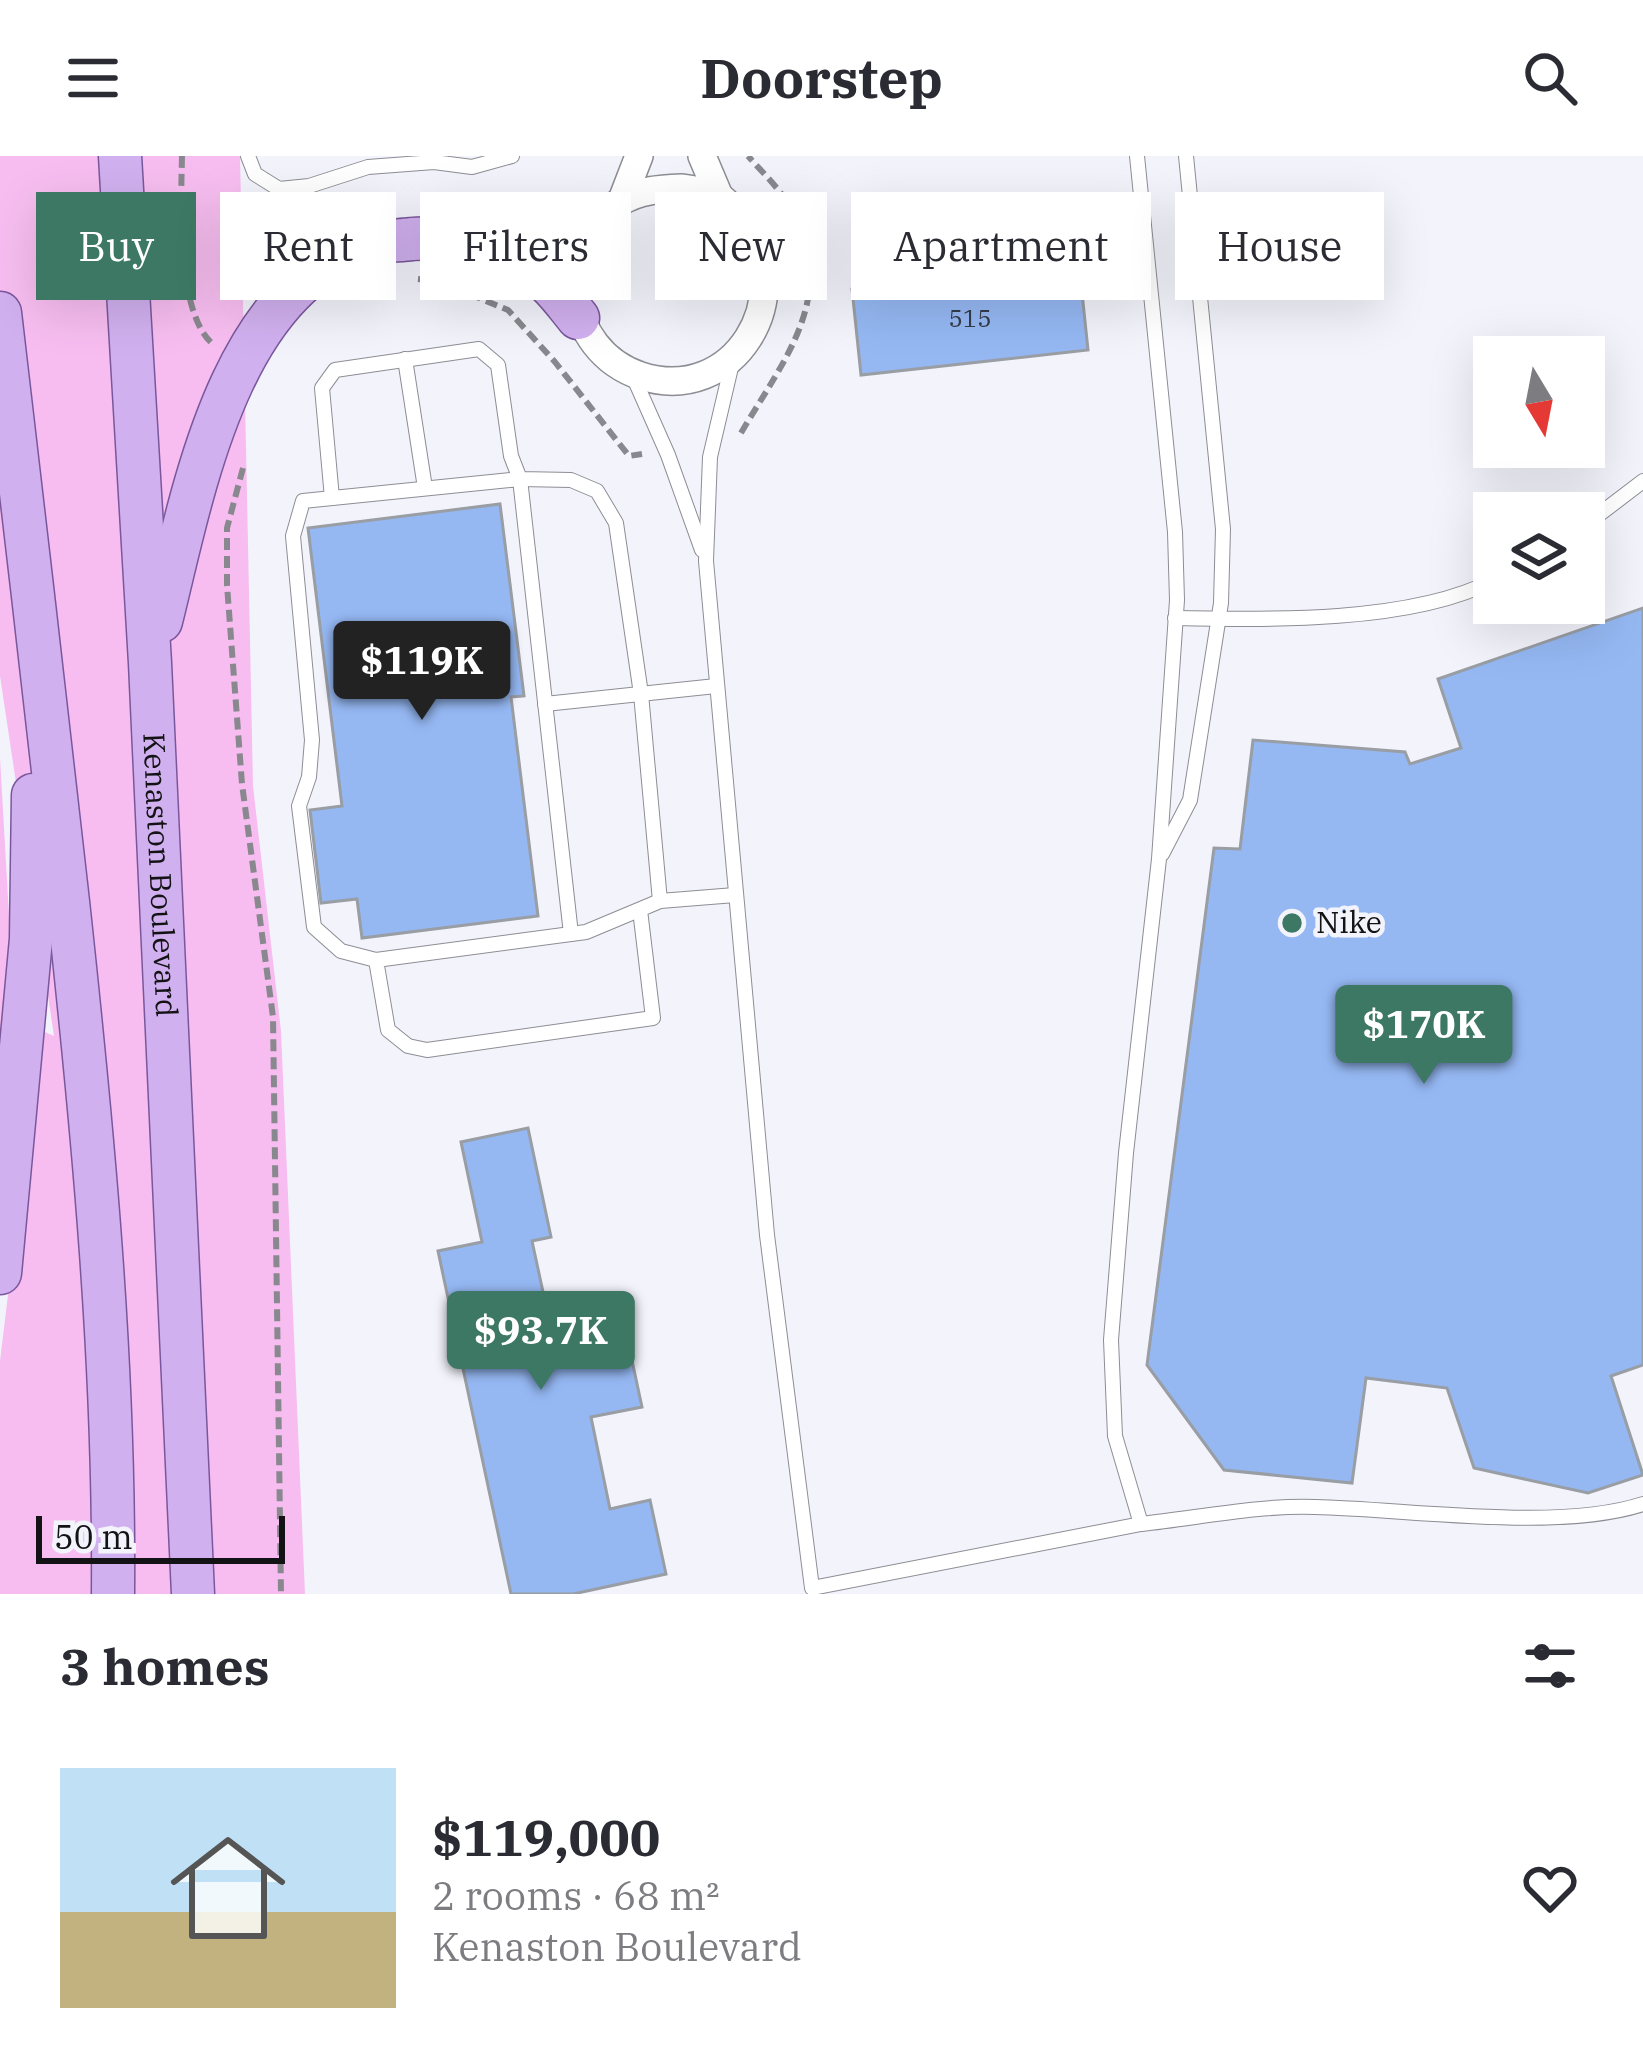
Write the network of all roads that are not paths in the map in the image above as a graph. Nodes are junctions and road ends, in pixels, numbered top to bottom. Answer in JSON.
{"nodes":[{"id":1,"x":120,"y":156,"type":"edge"},
{"id":2,"x":248,"y":156,"type":"edge"},
{"id":3,"x":512,"y":156,"type":"edge"},
{"id":4,"x":639,"y":156,"type":"edge"},
{"id":5,"x":703,"y":156,"type":"edge"},
{"id":6,"x":1137,"y":156,"type":"edge"},
{"id":7,"x":1186,"y":156,"type":"edge"},
{"id":8,"x":625,"y":192,"type":"edge"},
{"id":9,"x":700,"y":192,"type":"edge"},
{"id":10,"x":717,"y":192,"type":"edge"},
{"id":11,"x":631,"y":197,"type":"edge"},
{"id":12,"x":576,"y":300,"type":"edge"},
{"id":13,"x":765,"y":300,"type":"edge"},
{"id":14,"x":0,"y":313,"type":"edge"},
{"id":15,"x":578,"y":318,"type":"junction"},
{"id":16,"x":734,"y":356,"type":"junction"},
{"id":17,"x":406,"y":359,"type":"junction"},
{"id":18,"x":630,"y":370,"type":"junction"},
{"id":19,"x":520,"y":479,"type":"junction"},
{"id":20,"x":1643,"y":481,"type":"edge"},
{"id":21,"x":425,"y":488,"type":"junction"},
{"id":22,"x":332,"y":498,"type":"junction"},
{"id":23,"x":1605,"y":510,"type":"edge"},
{"id":24,"x":706,"y":561,"type":"junction"},
{"id":25,"x":1473,"y":590,"type":"edge"},
{"id":26,"x":36,"y":614,"type":"junction"},
{"id":27,"x":1175,"y":618,"type":"junction"},
{"id":28,"x":1218,"y":619,"type":"junction"},
{"id":29,"x":150,"y":663,"type":"junction"},
{"id":30,"x":716,"y":686,"type":"junction"},
{"id":31,"x":641,"y":694,"type":"junction"},
{"id":32,"x":545,"y":704,"type":"junction"},
{"id":33,"x":1159,"y":859,"type":"junction"},
{"id":34,"x":735,"y":895,"type":"junction"},
{"id":35,"x":660,"y":901,"type":"junction"},
{"id":36,"x":640,"y":910,"type":"junction"},
{"id":37,"x":571,"y":934,"type":"junction"},
{"id":38,"x":376,"y":960,"type":"junction"},
{"id":39,"x":0,"y":1273,"type":"edge"},
{"id":40,"x":1643,"y":1504,"type":"edge"},
{"id":41,"x":1142,"y":1524,"type":"junction"},
{"id":42,"x":113,"y":1594,"type":"edge"},
{"id":43,"x":193,"y":1594,"type":"edge"}],
"edges":[{"from":1,"to":29,"type":"main road","name":"Kenaston Boulevard"},
{"from":2,"to":3,"type":"lane"},
{"from":4,"to":8,"type":"street"},
{"from":5,"to":10,"type":"street"},
{"from":6,"to":27,"type":"lane"},
{"from":7,"to":28,"type":"lane"},
{"from":9,"to":11,"type":"street"},
{"from":12,"to":15,"type":"street"},
{"from":13,"to":16,"type":"street"},
{"from":14,"to":26,"type":"main road"},
{"from":15,"to":18,"type":"street"},
{"from":15,"to":29,"type":"main road"},
{"from":16,"to":18,"type":"street"},
{"from":16,"to":24,"type":"lane"},
{"from":17,"to":19,"type":"lane"},
{"from":17,"to":21,"type":"lane"},
{"from":17,"to":22,"type":"lane"},
{"from":18,"to":24,"type":"lane"},
{"from":19,"to":21,"type":"lane"},
{"from":19,"to":31,"type":"lane"},
{"from":19,"to":32,"type":"lane"},
{"from":20,"to":23,"type":"lane"},
{"from":21,"to":22,"type":"lane"},
{"from":22,"to":38,"type":"lane"},
{"from":24,"to":30,"type":"lane"},
{"from":25,"to":28,"type":"lane"},
{"from":26,"to":39,"type":"main road"},
{"from":26,"to":42,"type":"main road"},
{"from":27,"to":28,"type":"lane"},
{"from":27,"to":33,"type":"lane"},
{"from":28,"to":33,"type":"lane"},
{"from":29,"to":43,"type":"main road","name":"Kenaston Boulevard"},
{"from":30,"to":31,"type":"lane"},
{"from":30,"to":34,"type":"lane"},
{"from":31,"to":32,"type":"lane"},
{"from":31,"to":35,"type":"lane"},
{"from":32,"to":37,"type":"lane"},
{"from":33,"to":41,"type":"lane"},
{"from":34,"to":35,"type":"lane"},
{"from":34,"to":41,"type":"lane"},
{"from":35,"to":36,"type":"lane"},
{"from":36,"to":37,"type":"lane"},
{"from":36,"to":38,"type":"lane"},
{"from":37,"to":38,"type":"lane"},
{"from":40,"to":41,"type":"lane"}]}
